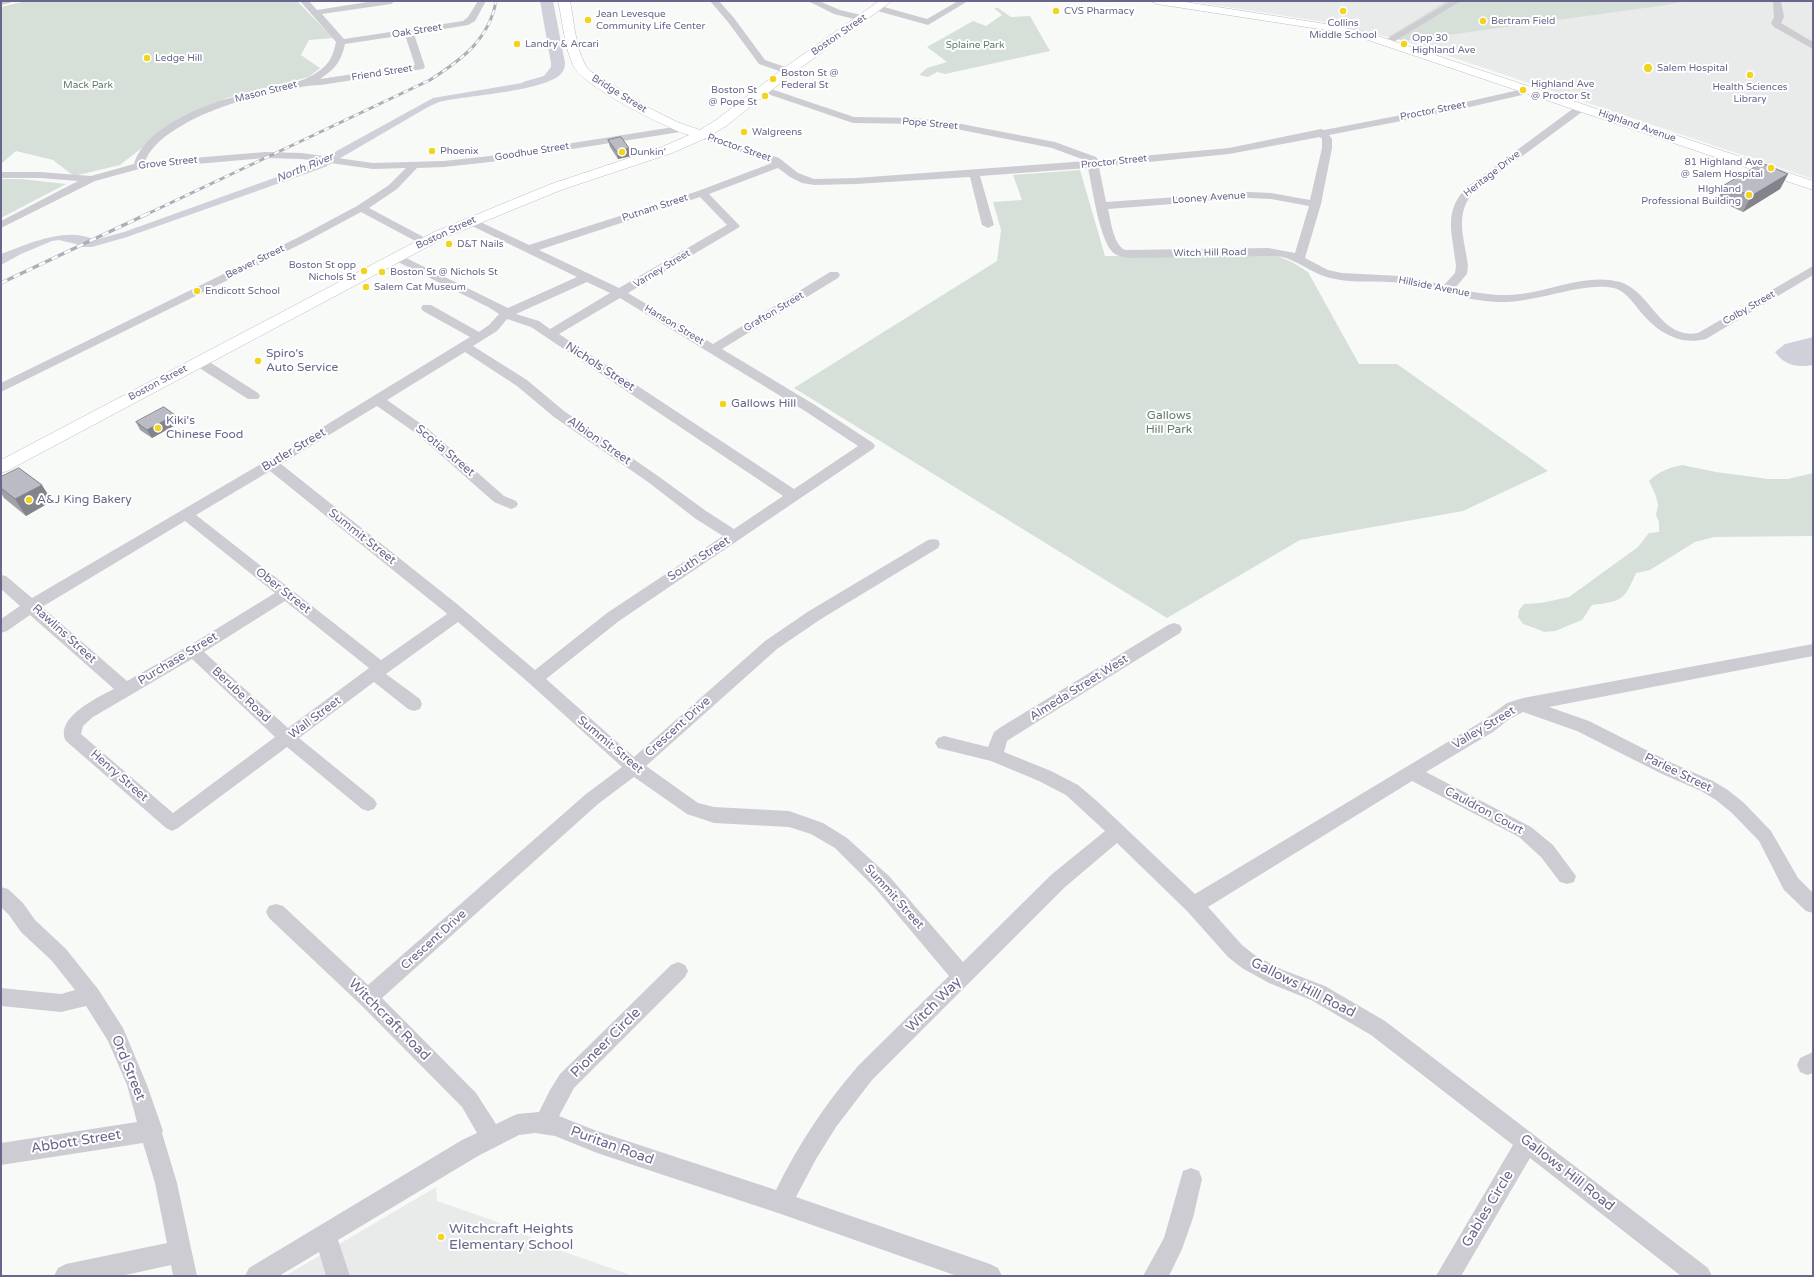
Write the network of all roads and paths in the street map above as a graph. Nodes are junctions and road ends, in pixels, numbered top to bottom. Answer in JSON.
{"nodes":[{"id":1,"x":7,"y":1,"type":"edge"},
{"id":2,"x":304,"y":1,"type":"edge"},
{"id":3,"x":391,"y":1,"type":"edge"},
{"id":4,"x":482,"y":1,"type":"edge"},
{"id":5,"x":564,"y":1,"type":"edge"},
{"id":6,"x":714,"y":1,"type":"edge"},
{"id":7,"x":812,"y":1,"type":"edge"},
{"id":8,"x":964,"y":1,"type":"edge"},
{"id":9,"x":1457,"y":1,"type":"edge"},
{"id":10,"x":1777,"y":1,"type":"edge"},
{"id":11,"x":1782,"y":1,"type":"edge"},
{"id":12,"x":1,"y":2,"type":"edge"},
{"id":13,"x":1165,"y":2,"type":"edge"},
{"id":14,"x":881,"y":4,"type":"edge"},
{"id":15,"x":314,"y":13,"type":"junction"},
{"id":16,"x":862,"y":18,"type":"junction"},
{"id":17,"x":928,"y":22,"type":"junction"},
{"id":18,"x":915,"y":30,"type":"dead end"},
{"id":19,"x":409,"y":32,"type":"junction"},
{"id":20,"x":1813,"y":41,"type":"edge"},
{"id":21,"x":341,"y":42,"type":"junction"},
{"id":22,"x":1387,"y":42,"type":"junction"},
{"id":23,"x":1813,"y":46,"type":"edge"},
{"id":24,"x":788,"y":71,"type":"junction"},
{"id":25,"x":306,"y":82,"type":"junction"},
{"id":26,"x":764,"y":90,"type":"junction"},
{"id":27,"x":1532,"y":90,"type":"junction"},
{"id":28,"x":1582,"y":107,"type":"junction"},
{"id":29,"x":680,"y":129,"type":"junction"},
{"id":30,"x":1321,"y":132,"type":"junction"},
{"id":31,"x":700,"y":135,"type":"junction"},
{"id":32,"x":335,"y":161,"type":"joint"},
{"id":33,"x":780,"y":163,"type":"junction"},
{"id":34,"x":1093,"y":163,"type":"junction"},
{"id":35,"x":139,"y":166,"type":"junction"},
{"id":36,"x":413,"y":166,"type":"junction"},
{"id":37,"x":974,"y":173,"type":"junction"},
{"id":38,"x":1,"y":176,"type":"edge"},
{"id":39,"x":91,"y":179,"type":"junction"},
{"id":40,"x":1813,"y":186,"type":"edge"},
{"id":41,"x":702,"y":194,"type":"junction"},
{"id":42,"x":1315,"y":204,"type":"junction"},
{"id":43,"x":1102,"y":206,"type":"junction"},
{"id":44,"x":361,"y":208,"type":"junction"},
{"id":45,"x":470,"y":221,"type":"junction"},
{"id":46,"x":1,"y":225,"type":"edge"},
{"id":47,"x":988,"y":225,"type":"dead end"},
{"id":48,"x":425,"y":242,"type":"junction"},
{"id":49,"x":529,"y":250,"type":"junction"},
{"id":50,"x":396,"y":257,"type":"junction"},
{"id":51,"x":1299,"y":259,"type":"junction"},
{"id":52,"x":1813,"y":270,"type":"edge"},
{"id":53,"x":834,"y":275,"type":"dead end"},
{"id":54,"x":588,"y":277,"type":"junction"},
{"id":55,"x":1447,"y":289,"type":"junction"},
{"id":56,"x":621,"y":294,"type":"junction"},
{"id":57,"x":428,"y":308,"type":"dead end"},
{"id":58,"x":505,"y":314,"type":"junction"},
{"id":59,"x":550,"y":334,"type":"junction"},
{"id":60,"x":1683,"y":336,"type":"joint"},
{"id":61,"x":479,"y":337,"type":"junction"},
{"id":62,"x":465,"y":346,"type":"junction"},
{"id":63,"x":713,"y":349,"type":"junction"},
{"id":64,"x":201,"y":360,"type":"junction"},
{"id":65,"x":1,"y":388,"type":"edge"},
{"id":66,"x":253,"y":396,"type":"dead end"},
{"id":67,"x":377,"y":399,"type":"junction"},
{"id":68,"x":868,"y":446,"type":"joint"},
{"id":69,"x":271,"y":464,"type":"junction"},
{"id":70,"x":1,"y":467,"type":"edge"},
{"id":71,"x":794,"y":496,"type":"junction"},
{"id":72,"x":511,"y":504,"type":"dead end"},
{"id":73,"x":186,"y":514,"type":"junction"},
{"id":74,"x":734,"y":536,"type":"junction"},
{"id":75,"x":933,"y":544,"type":"dead end"},
{"id":76,"x":1,"y":580,"type":"edge"},
{"id":77,"x":286,"y":593,"type":"junction"},
{"id":78,"x":32,"y":606,"type":"junction"},
{"id":79,"x":458,"y":614,"type":"junction"},
{"id":80,"x":1,"y":627,"type":"edge"},
{"id":81,"x":1174,"y":629,"type":"dead end"},
{"id":82,"x":1813,"y":650,"type":"edge"},
{"id":83,"x":193,"y":651,"type":"junction"},
{"id":84,"x":377,"y":671,"type":"junction"},
{"id":85,"x":535,"y":679,"type":"junction"},
{"id":86,"x":126,"y":690,"type":"junction"},
{"id":87,"x":414,"y":704,"type":"dead end"},
{"id":88,"x":1523,"y":705,"type":"junction"},
{"id":89,"x":73,"y":727,"type":"joint"},
{"id":90,"x":288,"y":738,"type":"junction"},
{"id":91,"x":944,"y":742,"type":"dead end"},
{"id":92,"x":994,"y":755,"type":"junction"},
{"id":93,"x":634,"y":766,"type":"junction"},
{"id":94,"x":1411,"y":772,"type":"junction"},
{"id":95,"x":368,"y":804,"type":"dead end"},
{"id":96,"x":172,"y":823,"type":"joint"},
{"id":97,"x":1117,"y":832,"type":"junction"},
{"id":98,"x":1567,"y":876,"type":"dead end"},
{"id":99,"x":1,"y":895,"type":"edge"},
{"id":100,"x":1194,"y":905,"type":"junction"},
{"id":101,"x":1813,"y":905,"type":"edge"},
{"id":102,"x":276,"y":912,"type":"dead end"},
{"id":103,"x":678,"y":971,"type":"dead end"},
{"id":104,"x":962,"y":976,"type":"junction"},
{"id":105,"x":91,"y":996,"type":"junction"},
{"id":106,"x":1,"y":997,"type":"edge"},
{"id":107,"x":368,"y":998,"type":"junction"},
{"id":108,"x":545,"y":1123,"type":"junction"},
{"id":109,"x":152,"y":1131,"type":"junction"},
{"id":110,"x":491,"y":1137,"type":"junction"},
{"id":111,"x":1527,"y":1142,"type":"junction"},
{"id":112,"x":1,"y":1154,"type":"edge"},
{"id":113,"x":1191,"y":1179,"type":"dead end"},
{"id":114,"x":781,"y":1203,"type":"junction"},
{"id":115,"x":325,"y":1235,"type":"junction"},
{"id":116,"x":180,"y":1252,"type":"junction"},
{"id":117,"x":66,"y":1276,"type":"edge"},
{"id":118,"x":185,"y":1276,"type":"edge"},
{"id":119,"x":257,"y":1276,"type":"edge"},
{"id":120,"x":338,"y":1276,"type":"edge"},
{"id":121,"x":990,"y":1276,"type":"edge"},
{"id":122,"x":1155,"y":1276,"type":"edge"},
{"id":123,"x":1448,"y":1276,"type":"edge"},
{"id":124,"x":1700,"y":1276,"type":"edge"}],
"edges":[{"from":1,"to":12,"type":"street"},
{"from":2,"to":15,"type":"street"},
{"from":3,"to":15,"type":"street"},
{"from":4,"to":19,"type":"street","name":"Oak Street"},
{"from":5,"to":29,"type":"main road","name":"Bridge Street"},
{"from":6,"to":24,"type":"street"},
{"from":7,"to":16,"type":"street"},
{"from":8,"to":17,"type":"street"},
{"from":9,"to":22,"type":"street"},
{"from":10,"to":23,"type":"street"},
{"from":11,"to":20,"type":"street"},
{"from":13,"to":22,"type":"main road","name":"Highland Avenue"},
{"from":14,"to":16,"type":"main road","name":"Boston Street"},
{"from":14,"to":17,"type":"street"},
{"from":15,"to":21,"type":"street"},
{"from":16,"to":24,"type":"main road","name":"Boston Street"},
{"from":17,"to":18,"type":"street"},
{"from":19,"to":21,"type":"street","name":"Oak Street"},
{"from":19,"to":25,"type":"street","name":"Friend Street"},
{"from":21,"to":25,"type":"street","name":"Mason Street"},
{"from":22,"to":27,"type":"main road","name":"Highland Avenue"},
{"from":24,"to":26,"type":"main road","name":"Boston Street"},
{"from":25,"to":35,"type":"street","name":"Mason Street"},
{"from":26,"to":31,"type":"main road","name":"Boston Street"},
{"from":26,"to":34,"type":"street","name":"Pope Street"},
{"from":27,"to":28,"type":"main road","name":"Highland Avenue"},
{"from":27,"to":30,"type":"street","name":"Proctor Street"},
{"from":28,"to":40,"type":"main road","name":"Highland Avenue"},
{"from":28,"to":55,"type":"street","name":"Heritage Drive"},
{"from":29,"to":31,"type":"main road","name":"Bridge Street"},
{"from":29,"to":36,"type":"street","name":"Goodhue Street"},
{"from":30,"to":34,"type":"street","name":"Proctor Street"},
{"from":30,"to":42,"type":"street"},
{"from":31,"to":33,"type":"street","name":"Proctor Street"},
{"from":31,"to":45,"type":"main road","name":"Boston Street"},
{"from":32,"to":35,"type":"street","name":"Grove Street"},
{"from":32,"to":36,"type":"street","name":"Goodhue Street"},
{"from":33,"to":37,"type":"street","name":"Proctor Street"},
{"from":33,"to":41,"type":"street","name":"Putnam Street"},
{"from":34,"to":37,"type":"street","name":"Proctor Street"},
{"from":34,"to":43,"type":"street"},
{"from":35,"to":39,"type":"street","name":"Grove Street"},
{"from":36,"to":44,"type":"street","name":"Beaver Street"},
{"from":37,"to":47,"type":"street"},
{"from":38,"to":39,"type":"street","name":"Grove Street"},
{"from":39,"to":46,"type":"street"},
{"from":41,"to":49,"type":"street","name":"Putnam Street"},
{"from":41,"to":56,"type":"street","name":"Varney Street"},
{"from":42,"to":43,"type":"street","name":"Looney Avenue"},
{"from":42,"to":51,"type":"street"},
{"from":43,"to":51,"type":"street","name":"Witch Hill Road"},
{"from":44,"to":48,"type":"street"},
{"from":44,"to":65,"type":"street","name":"Beaver Street"},
{"from":45,"to":48,"type":"main road","name":"Boston Street"},
{"from":45,"to":49,"type":"street","name":"Hanson Street"},
{"from":48,"to":50,"type":"main road","name":"Boston Street"},
{"from":49,"to":54,"type":"street","name":"Hanson Street"},
{"from":50,"to":58,"type":"street","name":"Nichols Street"},
{"from":50,"to":64,"type":"main road","name":"Boston Street"},
{"from":51,"to":55,"type":"street","name":"Hillside Avenue"},
{"from":52,"to":60,"type":"street","name":"Colby Street"},
{"from":53,"to":63,"type":"street","name":"Grafton Street"},
{"from":54,"to":56,"type":"street","name":"Hanson Street"},
{"from":54,"to":58,"type":"street","name":"Butler Street"},
{"from":55,"to":60,"type":"street","name":"Hillside Avenue"},
{"from":56,"to":59,"type":"street","name":"Varney Street"},
{"from":56,"to":63,"type":"street","name":"Hanson Street"},
{"from":57,"to":61,"type":"street"},
{"from":58,"to":59,"type":"street","name":"Nichols Street"},
{"from":58,"to":61,"type":"street","name":"Butler Street"},
{"from":59,"to":71,"type":"street","name":"Nichols Street"},
{"from":61,"to":62,"type":"street","name":"Butler Street"},
{"from":62,"to":67,"type":"street","name":"Butler Street"},
{"from":62,"to":74,"type":"street","name":"Albion Street"},
{"from":63,"to":68,"type":"street","name":"Hanson Street"},
{"from":64,"to":66,"type":"street"},
{"from":64,"to":70,"type":"main road","name":"Boston Street"},
{"from":67,"to":69,"type":"street","name":"Butler Street"},
{"from":67,"to":72,"type":"street","name":"Scotia Street"},
{"from":68,"to":71,"type":"street","name":"South Street"},
{"from":69,"to":73,"type":"street","name":"Butler Street"},
{"from":69,"to":79,"type":"street","name":"Summit Street"},
{"from":71,"to":74,"type":"street","name":"South Street"},
{"from":73,"to":77,"type":"street","name":"Ober Street"},
{"from":73,"to":78,"type":"street","name":"Butler Street"},
{"from":74,"to":85,"type":"street","name":"South Street"},
{"from":75,"to":93,"type":"street","name":"Crescent Drive"},
{"from":76,"to":78,"type":"street","name":"Rawlins Street"},
{"from":77,"to":83,"type":"street","name":"Purchase Street"},
{"from":77,"to":84,"type":"street","name":"Ober Street"},
{"from":78,"to":80,"type":"street","name":"Butler Street"},
{"from":78,"to":86,"type":"street","name":"Rawlins Street"},
{"from":79,"to":84,"type":"street","name":"Wall Street"},
{"from":79,"to":85,"type":"street","name":"Summit Street"},
{"from":81,"to":92,"type":"street","name":"Almeda Street West"},
{"from":82,"to":88,"type":"street","name":"Valley Street"},
{"from":83,"to":86,"type":"street","name":"Purchase Street"},
{"from":83,"to":90,"type":"street","name":"Berube Road"},
{"from":84,"to":87,"type":"street","name":"Ober Street"},
{"from":84,"to":90,"type":"street","name":"Wall Street"},
{"from":85,"to":93,"type":"street","name":"Summit Street"},
{"from":86,"to":89,"type":"street","name":"Purchase Street"},
{"from":88,"to":94,"type":"street","name":"Valley Street"},
{"from":88,"to":101,"type":"street","name":"Parlee Street"},
{"from":89,"to":96,"type":"street","name":"Henry Street"},
{"from":90,"to":95,"type":"street","name":"Berube Road"},
{"from":90,"to":96,"type":"street","name":"Wall Street"},
{"from":91,"to":92,"type":"street","name":"Gallows Hill Road"},
{"from":92,"to":97,"type":"street","name":"Gallows Hill Road"},
{"from":93,"to":104,"type":"street","name":"Summit Street"},
{"from":93,"to":107,"type":"street","name":"Crescent Drive"},
{"from":94,"to":98,"type":"street","name":"Cauldron Court"},
{"from":94,"to":100,"type":"street","name":"Valley Street"},
{"from":97,"to":100,"type":"street","name":"Gallows Hill Road"},
{"from":97,"to":104,"type":"street","name":"Witch Way"},
{"from":99,"to":105,"type":"street","name":"Ord Street"},
{"from":100,"to":111,"type":"street","name":"Gallows Hill Road"},
{"from":102,"to":107,"type":"street","name":"Witchcraft Road"},
{"from":103,"to":108,"type":"street","name":"Pioneer Circle"},
{"from":104,"to":114,"type":"street","name":"Witch Way"},
{"from":105,"to":106,"type":"street"},
{"from":105,"to":109,"type":"street","name":"Ord Street"},
{"from":107,"to":110,"type":"street","name":"Witchcraft Road"},
{"from":108,"to":110,"type":"street","name":"Puritan Road"},
{"from":108,"to":114,"type":"street","name":"Puritan Road"},
{"from":109,"to":112,"type":"street","name":"Abbott Street"},
{"from":109,"to":116,"type":"street","name":"Ord Street"},
{"from":110,"to":115,"type":"street","name":"Puritan Road"},
{"from":111,"to":123,"type":"street","name":"Gables Circle"},
{"from":111,"to":124,"type":"street","name":"Gallows Hill Road"},
{"from":113,"to":122,"type":"street"},
{"from":114,"to":121,"type":"street","name":"Puritan Road"},
{"from":115,"to":119,"type":"street","name":"Puritan Road"},
{"from":115,"to":120,"type":"street"},
{"from":116,"to":117,"type":"street"},
{"from":116,"to":118,"type":"street","name":"Ord Street"}]}
